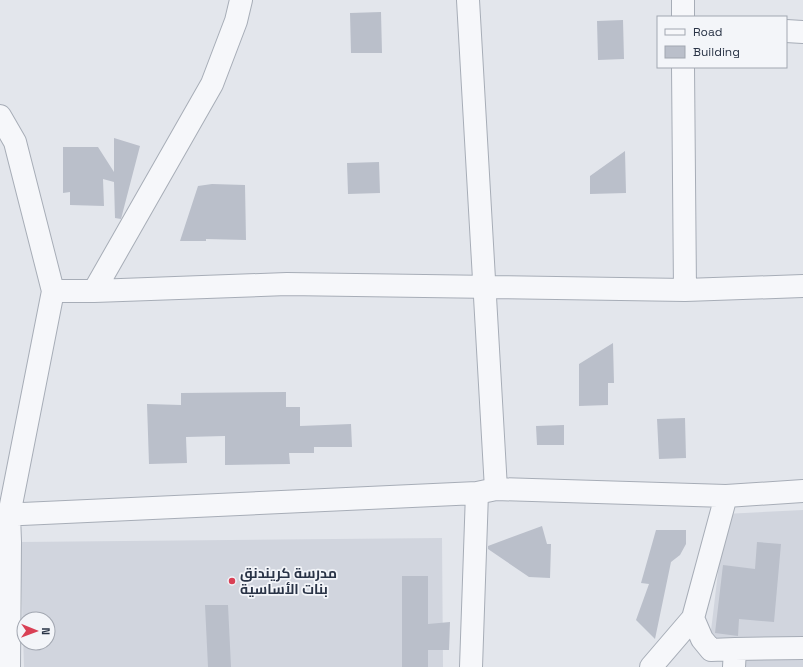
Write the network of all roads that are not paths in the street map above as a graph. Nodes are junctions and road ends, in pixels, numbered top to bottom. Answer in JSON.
{"nodes":[{"id":1,"x":241,"y":0,"type":"edge"},
{"id":2,"x":468,"y":0,"type":"edge"},
{"id":3,"x":683,"y":0,"type":"edge"},
{"id":4,"x":683,"y":16,"type":"edge"},
{"id":5,"x":787,"y":31,"type":"edge"},
{"id":6,"x":803,"y":32,"type":"edge"},
{"id":7,"x":683,"y":68,"type":"edge"},
{"id":8,"x":0,"y":116,"type":"edge"},
{"id":9,"x":484,"y":286,"type":"junction"},
{"id":10,"x":803,"y":286,"type":"edge"},
{"id":11,"x":685,"y":290,"type":"junction"},
{"id":12,"x":53,"y":291,"type":"junction"},
{"id":13,"x":94,"y":291,"type":"junction"},
{"id":14,"x":487,"y":491,"type":"junction"},
{"id":15,"x":803,"y":491,"type":"edge"},
{"id":16,"x":726,"y":496,"type":"junction"},
{"id":17,"x":4,"y":515,"type":"edge"},
{"id":18,"x":693,"y":618,"type":"junction"},
{"id":19,"x":803,"y":648,"type":"edge"},
{"id":20,"x":735,"y":658,"type":"edge"},
{"id":21,"x":9,"y":667,"type":"edge"},
{"id":22,"x":471,"y":667,"type":"edge"},
{"id":23,"x":651,"y":667,"type":"edge"}],
"edges":[{"from":1,"to":13,"type":"street"},
{"from":2,"to":9,"type":"street"},
{"from":3,"to":4,"type":"street"},
{"from":5,"to":6,"type":"street"},
{"from":7,"to":11,"type":"street"},
{"from":8,"to":12,"type":"street"},
{"from":9,"to":11,"type":"street"},
{"from":9,"to":13,"type":"street"},
{"from":9,"to":14,"type":"street"},
{"from":10,"to":11,"type":"street"},
{"from":12,"to":13,"type":"street"},
{"from":12,"to":17,"type":"street"},
{"from":14,"to":16,"type":"street"},
{"from":14,"to":17,"type":"street"},
{"from":14,"to":22,"type":"street"},
{"from":15,"to":16,"type":"street"},
{"from":16,"to":18,"type":"street"},
{"from":17,"to":21,"type":"street"},
{"from":18,"to":20,"type":"street"},
{"from":18,"to":23,"type":"street"},
{"from":19,"to":20,"type":"street"}]}
